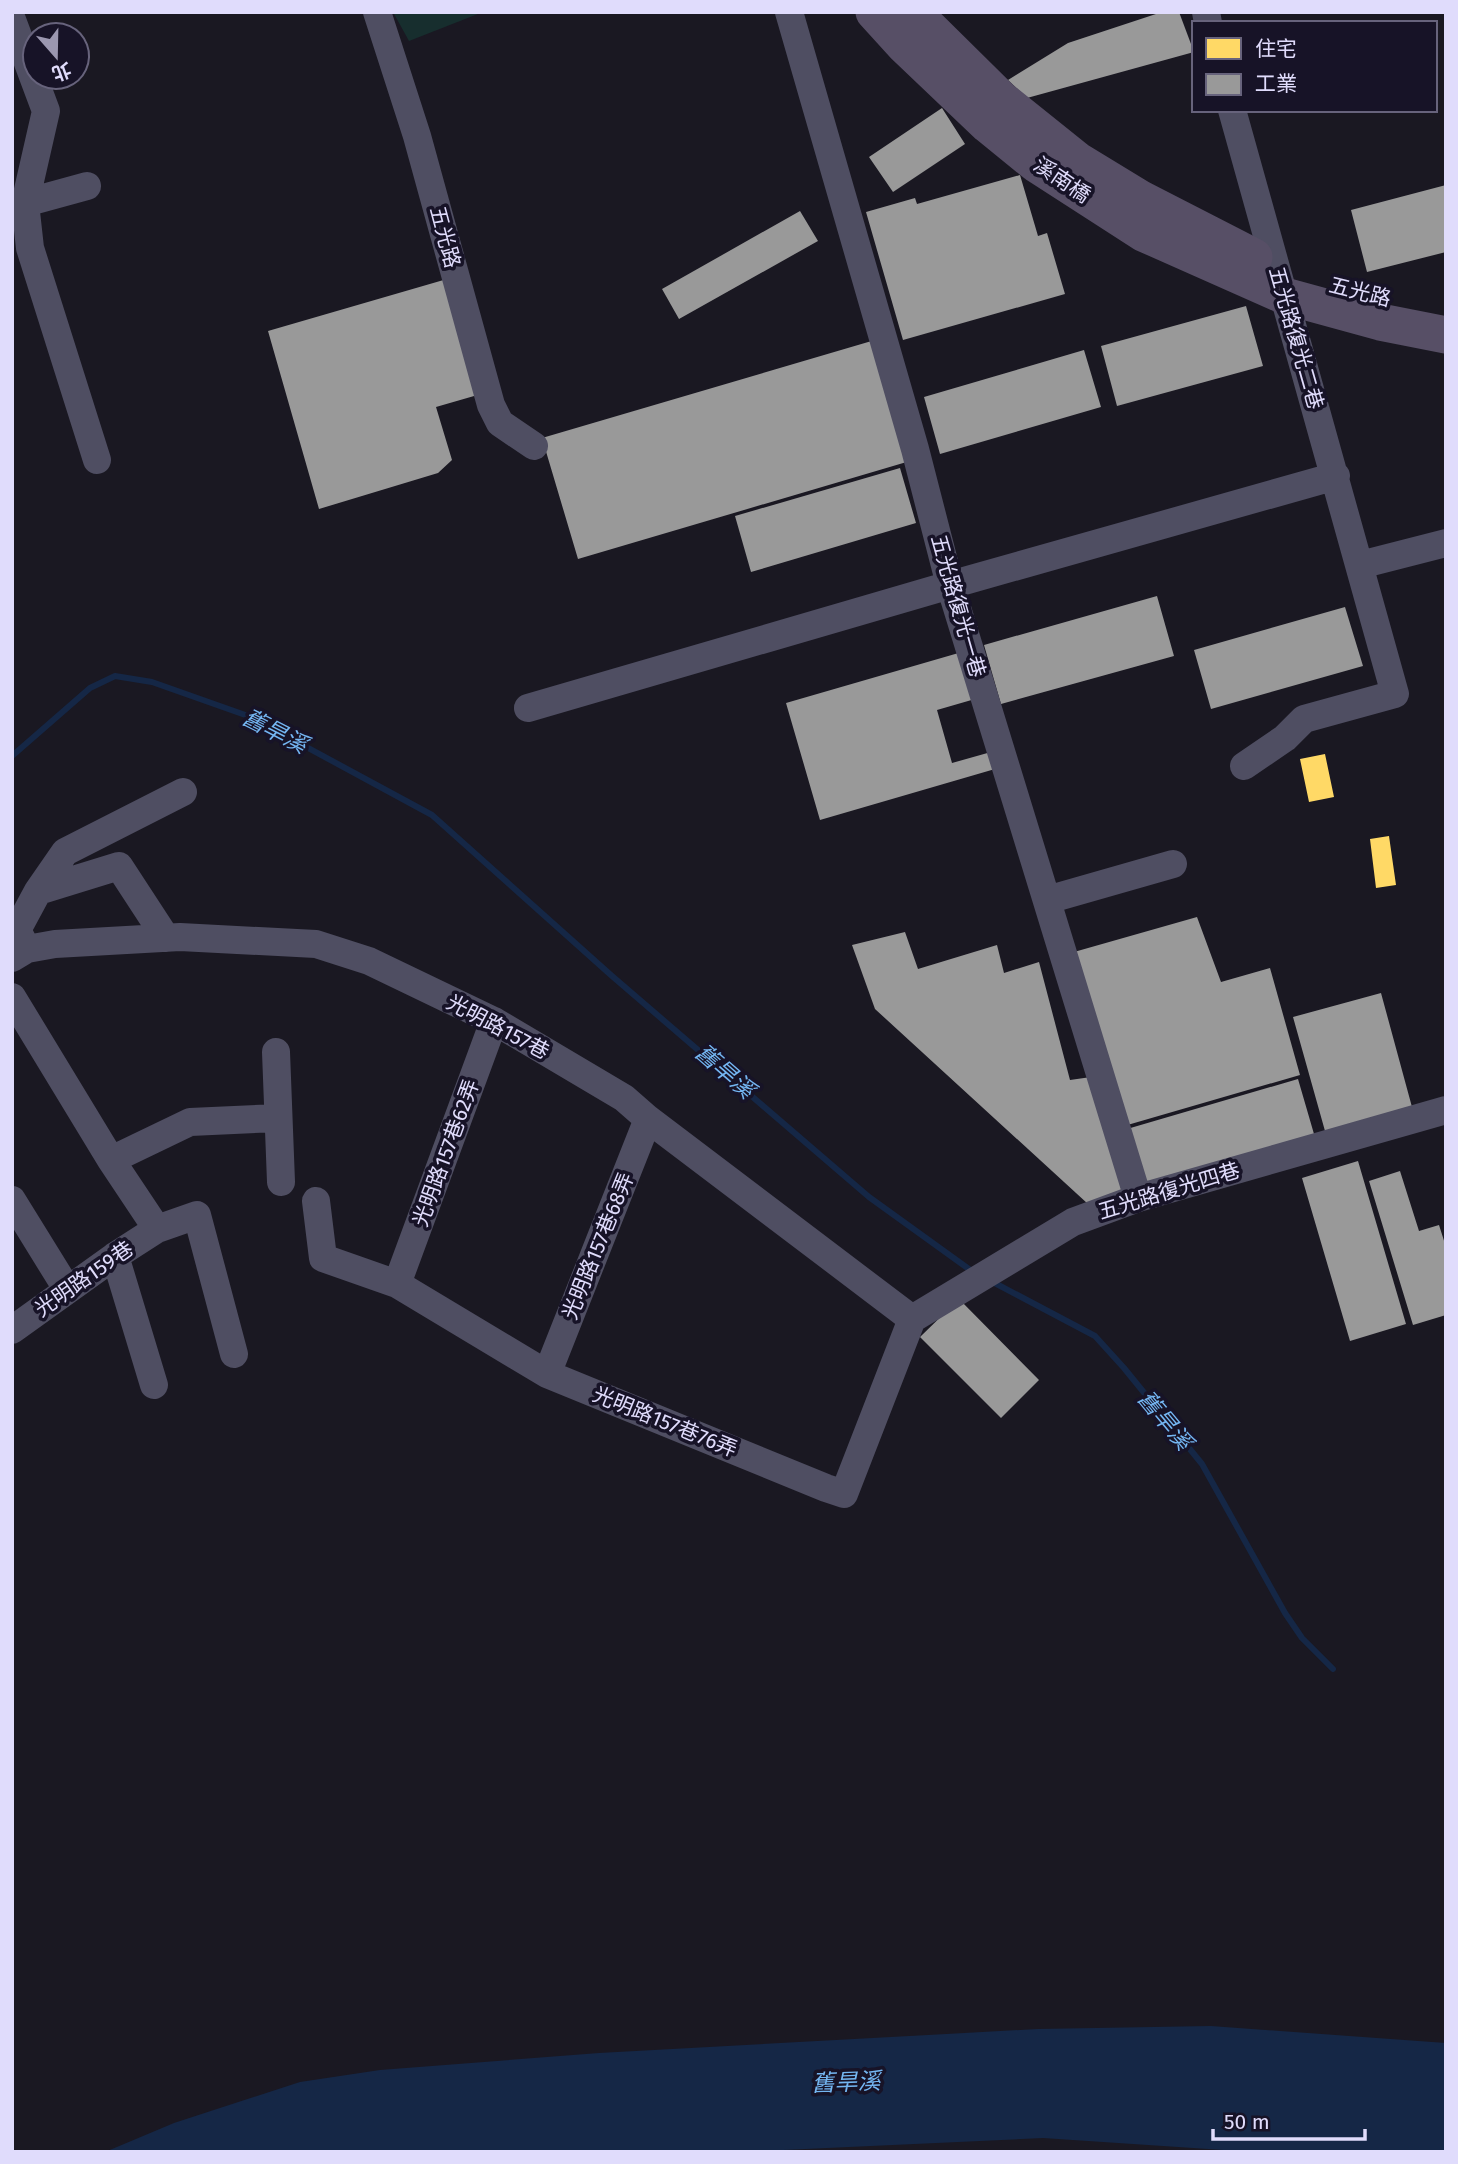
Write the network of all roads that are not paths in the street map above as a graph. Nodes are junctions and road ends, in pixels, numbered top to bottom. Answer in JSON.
{"nodes":[{"id":1,"x":377,"y":12,"type":"edge"},
{"id":2,"x":789,"y":12,"type":"edge"},
{"id":3,"x":874,"y":12,"type":"edge"},
{"id":4,"x":914,"y":12,"type":"edge"},
{"id":5,"x":12,"y":20,"type":"edge"},
{"id":6,"x":1233,"y":112,"type":"edge"},
{"id":7,"x":87,"y":187,"type":"dead end"},
{"id":8,"x":25,"y":203,"type":"junction"},
{"id":9,"x":1280,"y":282,"type":"junction"},
{"id":10,"x":1446,"y":313,"type":"edge"},
{"id":11,"x":1446,"y":335,"type":"edge"},
{"id":12,"x":534,"y":446,"type":"dead end"},
{"id":13,"x":97,"y":460,"type":"dead end"},
{"id":14,"x":1336,"y":476,"type":"junction"},
{"id":15,"x":1446,"y":542,"type":"edge"},
{"id":16,"x":1360,"y":565,"type":"junction"},
{"id":17,"x":950,"y":584,"type":"junction"},
{"id":18,"x":528,"y":708,"type":"dead end"},
{"id":19,"x":1244,"y":766,"type":"dead end"},
{"id":20,"x":183,"y":792,"type":"dead end"},
{"id":21,"x":1173,"y":864,"type":"dead end"},
{"id":22,"x":38,"y":891,"type":"junction"},
{"id":23,"x":1047,"y":900,"type":"junction"},
{"id":24,"x":166,"y":938,"type":"junction"},
{"id":25,"x":20,"y":953,"type":"edge"},
{"id":26,"x":12,"y":997,"type":"edge"},
{"id":27,"x":494,"y":1021,"type":"junction"},
{"id":28,"x":276,"y":1052,"type":"dead end"},
{"id":29,"x":1446,"y":1110,"type":"edge"},
{"id":30,"x":278,"y":1118,"type":"junction"},
{"id":31,"x":648,"y":1119,"type":"junction"},
{"id":32,"x":111,"y":1160,"type":"junction"},
{"id":33,"x":281,"y":1182,"type":"dead end"},
{"id":34,"x":1138,"y":1198,"type":"junction"},
{"id":35,"x":12,"y":1200,"type":"edge"},
{"id":36,"x":316,"y":1201,"type":"dead end"},
{"id":37,"x":157,"y":1229,"type":"junction"},
{"id":38,"x":116,"y":1256,"type":"junction"},
{"id":39,"x":397,"y":1284,"type":"junction"},
{"id":40,"x":67,"y":1289,"type":"junction"},
{"id":41,"x":912,"y":1319,"type":"junction"},
{"id":42,"x":12,"y":1330,"type":"edge"},
{"id":43,"x":234,"y":1354,"type":"dead end"},
{"id":44,"x":547,"y":1374,"type":"junction"},
{"id":45,"x":154,"y":1385,"type":"dead end"}],
"edges":[{"from":1,"to":12,"type":"street","name":"五光路"},
{"from":2,"to":17,"type":"street","name":"五光路復光一巷"},
{"from":3,"to":9,"type":"main road","name":"溪南橋"},
{"from":4,"to":9,"type":"main road","name":"溪南橋"},
{"from":5,"to":8,"type":"street"},
{"from":6,"to":9,"type":"street","name":"五光路復光二巷"},
{"from":7,"to":8,"type":"street"},
{"from":8,"to":13,"type":"street"},
{"from":9,"to":10,"type":"main road","name":"五光路"},
{"from":9,"to":11,"type":"main road","name":"五光路"},
{"from":9,"to":14,"type":"street","name":"五光路復光二巷"},
{"from":14,"to":16,"type":"street","name":"五光路復光二巷"},
{"from":14,"to":17,"type":"street"},
{"from":15,"to":16,"type":"street"},
{"from":16,"to":19,"type":"street","name":"五光路復光二巷"},
{"from":17,"to":18,"type":"street"},
{"from":17,"to":23,"type":"street","name":"五光路復光一巷"},
{"from":20,"to":22,"type":"street"},
{"from":21,"to":23,"type":"street"},
{"from":22,"to":24,"type":"street"},
{"from":22,"to":25,"type":"street"},
{"from":23,"to":34,"type":"street","name":"五光路復光一巷"},
{"from":24,"to":25,"type":"street","name":"光明路157巷"},
{"from":24,"to":27,"type":"street","name":"光明路157巷"},
{"from":26,"to":32,"type":"street"},
{"from":27,"to":31,"type":"street","name":"光明路157巷"},
{"from":27,"to":39,"type":"street","name":"光明路157巷62弄"},
{"from":28,"to":30,"type":"street"},
{"from":29,"to":34,"type":"street","name":"五光路復光四巷"},
{"from":30,"to":32,"type":"street"},
{"from":30,"to":33,"type":"street"},
{"from":31,"to":41,"type":"street","name":"光明路157巷"},
{"from":31,"to":44,"type":"street","name":"光明路157巷68弄"},
{"from":32,"to":37,"type":"street"},
{"from":34,"to":41,"type":"street","name":"五光路復光四巷"},
{"from":35,"to":40,"type":"street"},
{"from":36,"to":39,"type":"street","name":"光明路157巷76弄"},
{"from":37,"to":38,"type":"street","name":"光明路159巷"},
{"from":37,"to":43,"type":"street","name":"光明路159巷"},
{"from":38,"to":40,"type":"street","name":"光明路159巷"},
{"from":38,"to":45,"type":"street"},
{"from":39,"to":44,"type":"street","name":"光明路157巷76弄"},
{"from":40,"to":42,"type":"street","name":"光明路159巷"},
{"from":41,"to":44,"type":"street","name":"光明路157巷76弄"}]}
